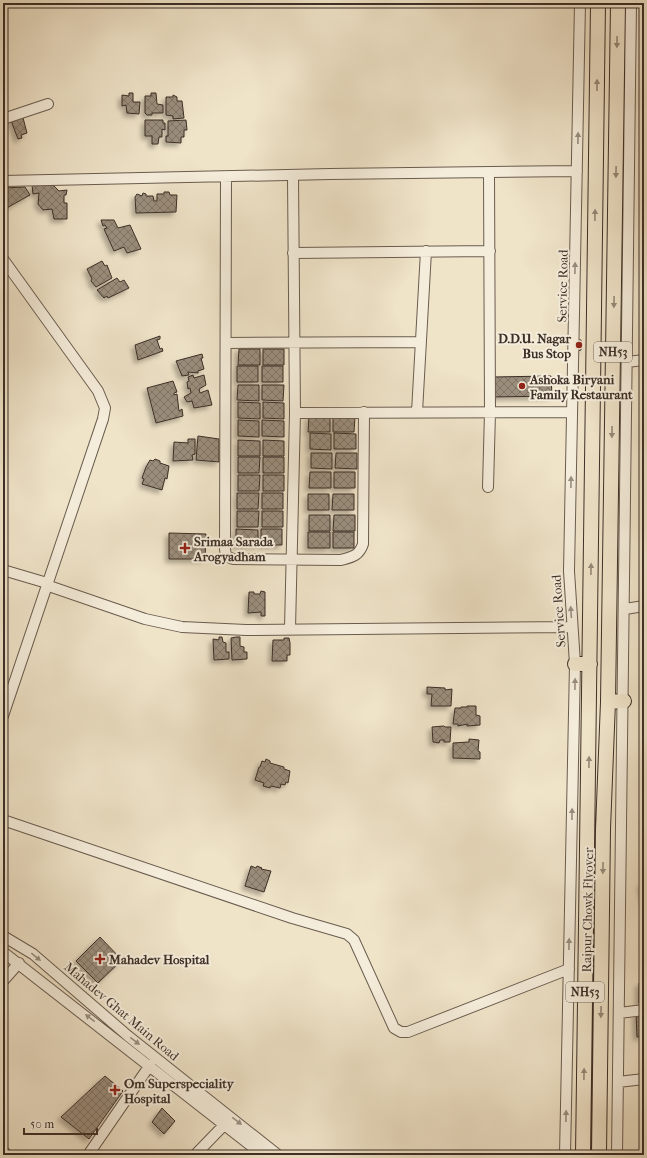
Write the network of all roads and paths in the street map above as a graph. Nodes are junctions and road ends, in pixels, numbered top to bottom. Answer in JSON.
{"nodes":[{"id":1,"x":580,"y":3,"type":"edge"},
{"id":2,"x":598,"y":3,"type":"edge"},
{"id":3,"x":618,"y":3,"type":"edge"},
{"id":4,"x":631,"y":3,"type":"edge"},
{"id":5,"x":48,"y":104,"type":"dead end"},
{"id":6,"x":3,"y":119,"type":"edge"},
{"id":7,"x":577,"y":171,"type":"junction"},
{"id":8,"x":489,"y":172,"type":"junction"},
{"id":9,"x":293,"y":176,"type":"junction"},
{"id":10,"x":226,"y":177,"type":"junction"},
{"id":11,"x":3,"y":181,"type":"edge"},
{"id":12,"x":426,"y":251,"type":"junction"},
{"id":13,"x":490,"y":251,"type":"junction"},
{"id":14,"x":293,"y":253,"type":"junction"},
{"id":15,"x":3,"y":260,"type":"edge"},
{"id":16,"x":421,"y":342,"type":"junction"},
{"id":17,"x":226,"y":344,"type":"junction"},
{"id":18,"x":294,"y":344,"type":"junction"},
{"id":19,"x":644,"y":360,"type":"edge"},
{"id":20,"x":627,"y":362,"type":"junction"},
{"id":21,"x":364,"y":412,"type":"junction"},
{"id":22,"x":417,"y":412,"type":"junction"},
{"id":23,"x":490,"y":412,"type":"junction"},
{"id":24,"x":572,"y":412,"type":"junction"},
{"id":25,"x":294,"y":413,"type":"junction"},
{"id":26,"x":488,"y":487,"type":"dead end"},
{"id":27,"x":291,"y":561,"type":"junction"},
{"id":28,"x":3,"y":570,"type":"edge"},
{"id":29,"x":47,"y":584,"type":"junction"},
{"id":30,"x":644,"y":606,"type":"edge"},
{"id":31,"x":625,"y":609,"type":"junction"},
{"id":32,"x":572,"y":627,"type":"junction"},
{"id":33,"x":290,"y":629,"type":"junction"},
{"id":34,"x":575,"y":664,"type":"junction"},
{"id":35,"x":590,"y":664,"type":"junction"},
{"id":36,"x":608,"y":702,"type":"junction"},
{"id":37,"x":624,"y":702,"type":"junction"},
{"id":38,"x":3,"y":716,"type":"edge"},
{"id":39,"x":3,"y":820,"type":"edge"},
{"id":40,"x":3,"y":936,"type":"edge"},
{"id":41,"x":3,"y":952,"type":"edge"},
{"id":42,"x":19,"y":963,"type":"junction"},
{"id":43,"x":569,"y":969,"type":"junction"},
{"id":44,"x":3,"y":981,"type":"edge"},
{"id":45,"x":644,"y":1010,"type":"edge"},
{"id":46,"x":619,"y":1013,"type":"junction"},
{"id":47,"x":150,"y":1065,"type":"junction"},
{"id":48,"x":644,"y":1079,"type":"edge"},
{"id":49,"x":618,"y":1082,"type":"junction"},
{"id":50,"x":225,"y":1124,"type":"junction"},
{"id":51,"x":3,"y":1151,"type":"edge"},
{"id":52,"x":7,"y":1155,"type":"edge"},
{"id":53,"x":88,"y":1155,"type":"edge"},
{"id":54,"x":196,"y":1155,"type":"edge"},
{"id":55,"x":263,"y":1155,"type":"edge"},
{"id":56,"x":278,"y":1155,"type":"edge"},
{"id":57,"x":565,"y":1155,"type":"edge"},
{"id":58,"x":583,"y":1155,"type":"edge"},
{"id":59,"x":599,"y":1155,"type":"edge"},
{"id":60,"x":617,"y":1155,"type":"edge"}],
"edges":[{"from":7,"to":1,"type":"street","name":"Service Road","one_way":true},
{"from":35,"to":2,"type":"highway","number":"NH53","one_way":true},
{"from":3,"to":36,"type":"highway","number":"NH53","one_way":true},
{"from":4,"to":20,"type":"street"},
{"from":5,"to":6,"type":"street"},
{"from":7,"to":8,"type":"street"},
{"from":24,"to":7,"type":"street","name":"Service Road","one_way":true},
{"from":8,"to":9,"type":"street"},
{"from":8,"to":13,"type":"street"},
{"from":9,"to":10,"type":"street"},
{"from":9,"to":14,"type":"street"},
{"from":10,"to":11,"type":"street"},
{"from":10,"to":17,"type":"street"},
{"from":12,"to":13,"type":"street"},
{"from":12,"to":14,"type":"street"},
{"from":12,"to":16,"type":"street"},
{"from":13,"to":23,"type":"street"},
{"from":14,"to":18,"type":"street"},
{"from":15,"to":29,"type":"street"},
{"from":16,"to":18,"type":"street"},
{"from":16,"to":22,"type":"street"},
{"from":17,"to":18,"type":"street"},
{"from":17,"to":27,"type":"street"},
{"from":18,"to":25,"type":"street"},
{"from":19,"to":20,"type":"street"},
{"from":20,"to":31,"type":"street"},
{"from":21,"to":22,"type":"street"},
{"from":21,"to":25,"type":"street"},
{"from":21,"to":27,"type":"street"},
{"from":22,"to":23,"type":"street"},
{"from":23,"to":24,"type":"street"},
{"from":23,"to":26,"type":"street"},
{"from":32,"to":24,"type":"street","name":"Service Road","one_way":true},
{"from":25,"to":27,"type":"street"},
{"from":27,"to":33,"type":"street"},
{"from":28,"to":29,"type":"street"},
{"from":29,"to":33,"type":"street"},
{"from":29,"to":38,"type":"street"},
{"from":30,"to":31,"type":"street"},
{"from":31,"to":37,"type":"street"},
{"from":32,"to":33,"type":"street"},
{"from":32,"to":34,"type":"street","name":"Service Road"},
{"from":34,"to":35,"type":"highway"},
{"from":43,"to":34,"type":"street","name":"Service Road","one_way":true},
{"from":58,"to":35,"type":"highway","name":"Raipur Chowk Flyover","number":"NH53","one_way":true},
{"from":36,"to":37,"type":"highway"},
{"from":36,"to":59,"type":"highway","name":"Raipur Chowk Flyover","number":"NH53","one_way":true},
{"from":37,"to":46,"type":"street"},
{"from":39,"to":43,"type":"street"},
{"from":40,"to":56,"type":"street","name":"Mahadev Ghat Main Road","one_way":true},
{"from":41,"to":42,"type":"street"},
{"from":42,"to":44,"type":"street"},
{"from":47,"to":42,"type":"street","one_way":true},
{"from":57,"to":43,"type":"street","name":"Service Road","one_way":true},
{"from":45,"to":46,"type":"street"},
{"from":46,"to":49,"type":"street"},
{"from":47,"to":50,"type":"street"},
{"from":47,"to":53,"type":"street"},
{"from":48,"to":49,"type":"street"},
{"from":49,"to":60,"type":"street"},
{"from":50,"to":54,"type":"street"},
{"from":50,"to":55,"type":"street"},
{"from":51,"to":52,"type":"street"}]}
